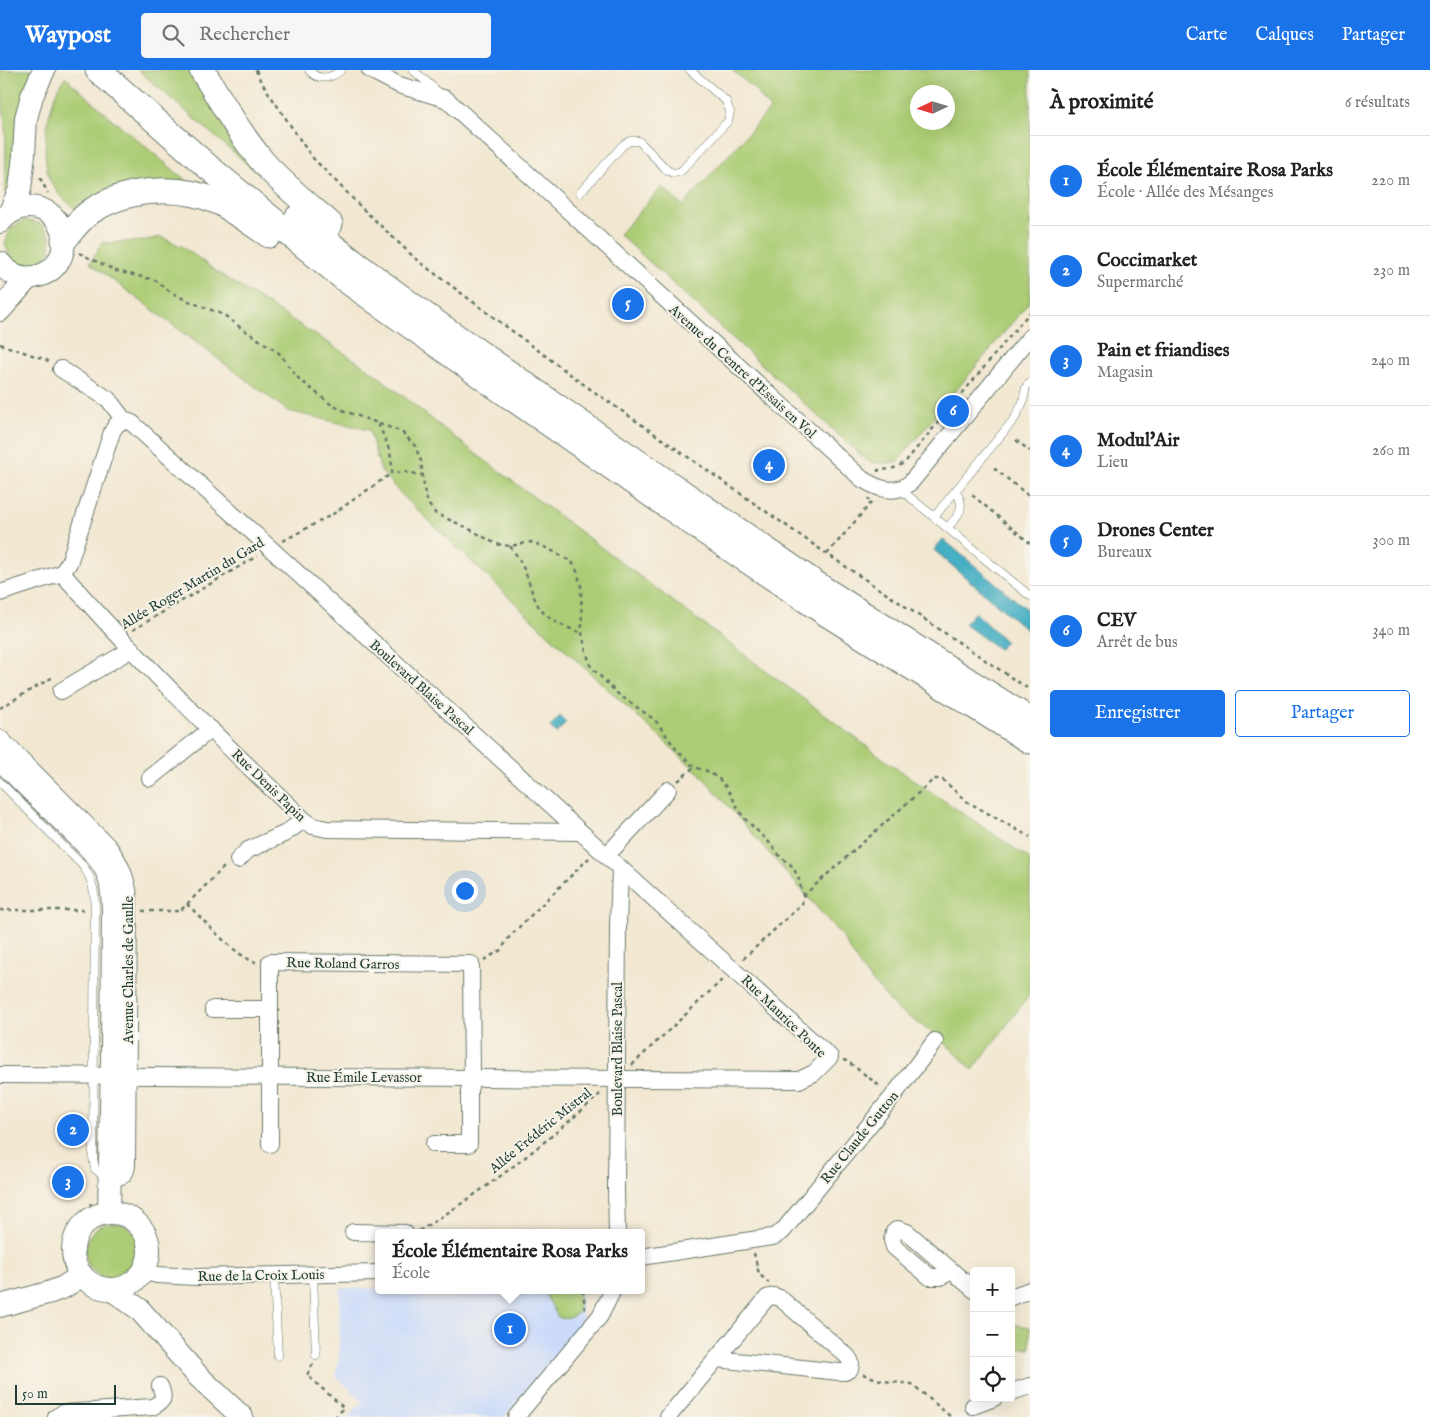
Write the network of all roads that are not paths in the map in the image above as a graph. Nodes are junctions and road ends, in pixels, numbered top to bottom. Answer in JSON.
{"nodes":[{"id":1,"x":44,"y":70,"type":"edge"},
{"id":2,"x":98,"y":70,"type":"edge"},
{"id":3,"x":124,"y":70,"type":"edge"},
{"id":4,"x":202,"y":70,"type":"edge"},
{"id":5,"x":309,"y":70,"type":"edge"},
{"id":6,"x":341,"y":70,"type":"edge"},
{"id":7,"x":370,"y":70,"type":"edge"},
{"id":8,"x":414,"y":70,"type":"edge"},
{"id":9,"x":690,"y":70,"type":"edge"},
{"id":10,"x":446,"y":99,"type":"junction"},
{"id":11,"x":24,"y":155,"type":"junction"},
{"id":12,"x":580,"y":192,"type":"dead end"},
{"id":13,"x":44,"y":210,"type":"junction"},
{"id":14,"x":5,"y":217,"type":"edge"},
{"id":15,"x":64,"y":244,"type":"junction"},
{"id":16,"x":0,"y":263,"type":"edge"},
{"id":17,"x":28,"y":278,"type":"junction"},
{"id":18,"x":0,"y":310,"type":"edge"},
{"id":19,"x":425,"y":315,"type":"junction"},
{"id":20,"x":1030,"y":337,"type":"edge"},
{"id":21,"x":61,"y":368,"type":"road end"},
{"id":22,"x":1030,"y":382,"type":"edge"},
{"id":23,"x":124,"y":420,"type":"junction"},
{"id":24,"x":900,"y":489,"type":"junction"},
{"id":25,"x":955,"y":491,"type":"junction"},
{"id":26,"x":934,"y":517,"type":"junction"},
{"id":27,"x":947,"y":528,"type":"junction"},
{"id":28,"x":708,"y":534,"type":"junction"},
{"id":29,"x":62,"y":572,"type":"junction"},
{"id":30,"x":0,"y":594,"type":"edge"},
{"id":31,"x":1030,"y":596,"type":"edge"},
{"id":32,"x":126,"y":643,"type":"junction"},
{"id":33,"x":61,"y":691,"type":"dead end"},
{"id":34,"x":1030,"y":720,"type":"edge"},
{"id":35,"x":211,"y":729,"type":"junction"},
{"id":36,"x":0,"y":738,"type":"edge"},
{"id":37,"x":1030,"y":741,"type":"edge"},
{"id":38,"x":0,"y":759,"type":"edge"},
{"id":39,"x":150,"y":778,"type":"dead end"},
{"id":40,"x":0,"y":782,"type":"edge"},
{"id":41,"x":668,"y":790,"type":"road end"},
{"id":42,"x":304,"y":820,"type":"junction"},
{"id":43,"x":580,"y":832,"type":"junction"},
{"id":44,"x":603,"y":852,"type":"junction"},
{"id":45,"x":238,"y":860,"type":"dead end"},
{"id":46,"x":620,"y":868,"type":"junction"},
{"id":47,"x":213,"y":1009,"type":"dead end"},
{"id":48,"x":270,"y":1009,"type":"junction"},
{"id":49,"x":935,"y":1041,"type":"dead end"},
{"id":50,"x":0,"y":1075,"type":"edge"},
{"id":51,"x":111,"y":1076,"type":"junction"},
{"id":52,"x":270,"y":1077,"type":"junction"},
{"id":53,"x":472,"y":1078,"type":"junction"},
{"id":54,"x":617,"y":1079,"type":"junction"},
{"id":55,"x":270,"y":1144,"type":"dead end"},
{"id":56,"x":434,"y":1144,"type":"dead end"},
{"id":57,"x":109,"y":1213,"type":"junction"},
{"id":58,"x":617,"y":1229,"type":"edge"},
{"id":59,"x":353,"y":1232,"type":"dead end"},
{"id":60,"x":375,"y":1232,"type":"edge"},
{"id":61,"x":645,"y":1256,"type":"edge"},
{"id":62,"x":951,"y":1271,"type":"dead end"},
{"id":63,"x":375,"y":1273,"type":"edge"},
{"id":64,"x":82,"y":1275,"type":"junction"},
{"id":65,"x":313,"y":1275,"type":"junction"},
{"id":66,"x":139,"y":1276,"type":"junction"},
{"id":67,"x":274,"y":1276,"type":"junction"},
{"id":68,"x":970,"y":1287,"type":"edge"},
{"id":69,"x":111,"y":1289,"type":"junction"},
{"id":70,"x":1030,"y":1290,"type":"edge"},
{"id":71,"x":611,"y":1294,"type":"edge"},
{"id":72,"x":1015,"y":1296,"type":"edge"},
{"id":73,"x":0,"y":1306,"type":"edge"},
{"id":74,"x":139,"y":1309,"type":"junction"},
{"id":75,"x":278,"y":1356,"type":"dead end"},
{"id":76,"x":316,"y":1356,"type":"road end"},
{"id":77,"x":717,"y":1359,"type":"junction"},
{"id":78,"x":160,"y":1386,"type":"dead end"},
{"id":79,"x":1030,"y":1386,"type":"edge"},
{"id":80,"x":1015,"y":1391,"type":"edge"},
{"id":81,"x":983,"y":1402,"type":"edge"},
{"id":82,"x":970,"y":1407,"type":"edge"},
{"id":83,"x":56,"y":1417,"type":"edge"},
{"id":84,"x":242,"y":1417,"type":"edge"},
{"id":85,"x":516,"y":1417,"type":"edge"},
{"id":86,"x":668,"y":1417,"type":"edge"}],
"edges":[{"from":1,"to":11,"type":"street"},
{"from":2,"to":28,"type":"main road"},
{"from":3,"to":19,"type":"main road"},
{"from":4,"to":19,"type":"main road"},
{"from":5,"to":6,"type":"lane"},
{"from":7,"to":10,"type":"street"},
{"from":8,"to":10,"type":"lane"},
{"from":9,"to":12,"type":"lane"},
{"from":10,"to":24,"type":"street","name":"Avenue du Centre d'Essais en Vol"},
{"from":11,"to":13,"type":"street"},
{"from":11,"to":14,"type":"street"},
{"from":13,"to":14,"type":"street"},
{"from":13,"to":15,"type":"street"},
{"from":15,"to":17,"type":"street"},
{"from":15,"to":28,"type":"main road"},
{"from":16,"to":17,"type":"street"},
{"from":17,"to":18,"type":"street"},
{"from":19,"to":34,"type":"main road"},
{"from":20,"to":24,"type":"street"},
{"from":21,"to":23,"type":"street","name":"Boulevard Blaise Pascal"},
{"from":22,"to":25,"type":"lane"},
{"from":23,"to":29,"type":"street"},
{"from":23,"to":43,"type":"street","name":"Boulevard Blaise Pascal"},
{"from":24,"to":26,"type":"lane"},
{"from":25,"to":26,"type":"lane"},
{"from":25,"to":27,"type":"lane"},
{"from":26,"to":27,"type":"lane"},
{"from":27,"to":31,"type":"lane"},
{"from":28,"to":37,"type":"main road"},
{"from":29,"to":30,"type":"street"},
{"from":29,"to":32,"type":"street","name":"Rue Denis Papin"},
{"from":32,"to":33,"type":"street"},
{"from":32,"to":35,"type":"street","name":"Rue Denis Papin"},
{"from":35,"to":39,"type":"street"},
{"from":35,"to":42,"type":"street","name":"Rue Denis Papin"},
{"from":36,"to":51,"type":"street","name":"Avenue Charles de Gaulle"},
{"from":38,"to":51,"type":"street","name":"Avenue Charles de Gaulle"},
{"from":40,"to":51,"type":"lane"},
{"from":41,"to":44,"type":"street"},
{"from":42,"to":43,"type":"street","name":"Rue Denis Papin"},
{"from":42,"to":45,"type":"street"},
{"from":43,"to":44,"type":"street","name":"Boulevard Blaise Pascal"},
{"from":44,"to":46,"type":"street","name":"Boulevard Blaise Pascal"},
{"from":46,"to":54,"type":"street","name":"Boulevard Blaise Pascal"},
{"from":46,"to":54,"type":"street","name":"Rue Maurice Ponte"},
{"from":47,"to":48,"type":"street"},
{"from":48,"to":52,"type":"street","name":"Rue Roland Garros"},
{"from":48,"to":53,"type":"street","name":"Rue Roland Garros"},
{"from":49,"to":61,"type":"street","name":"Rue Claude Gutton"},
{"from":50,"to":51,"type":"street","name":"Rue Émile Levassor"},
{"from":51,"to":52,"type":"street","name":"Rue Émile Levassor"},
{"from":51,"to":57,"type":"street","name":"Avenue Charles de Gaulle"},
{"from":52,"to":53,"type":"street","name":"Rue Émile Levassor"},
{"from":52,"to":55,"type":"street","name":"Rue Roland Garros"},
{"from":53,"to":54,"type":"street","name":"Rue Émile Levassor"},
{"from":53,"to":56,"type":"street"},
{"from":54,"to":58,"type":"street","name":"Boulevard Blaise Pascal"},
{"from":57,"to":64,"type":"street"},
{"from":57,"to":66,"type":"street"},
{"from":59,"to":60,"type":"street"},
{"from":62,"to":68,"type":"street"},
{"from":63,"to":65,"type":"street","name":"Rue de la Croix Louis"},
{"from":64,"to":69,"type":"street"},
{"from":64,"to":73,"type":"street"},
{"from":65,"to":67,"type":"street","name":"Rue de la Croix Louis"},
{"from":65,"to":76,"type":"lane"},
{"from":66,"to":67,"type":"street","name":"Rue de la Croix Louis"},
{"from":66,"to":69,"type":"street"},
{"from":66,"to":74,"type":"street"},
{"from":67,"to":75,"type":"lane"},
{"from":69,"to":74,"type":"street"},
{"from":70,"to":72,"type":"street"},
{"from":71,"to":85,"type":"street"},
{"from":74,"to":84,"type":"street"},
{"from":77,"to":77,"type":"street"},
{"from":77,"to":86,"type":"street"},
{"from":78,"to":83,"type":"street"},
{"from":79,"to":80,"type":"street"},
{"from":81,"to":82,"type":"street"}]}
